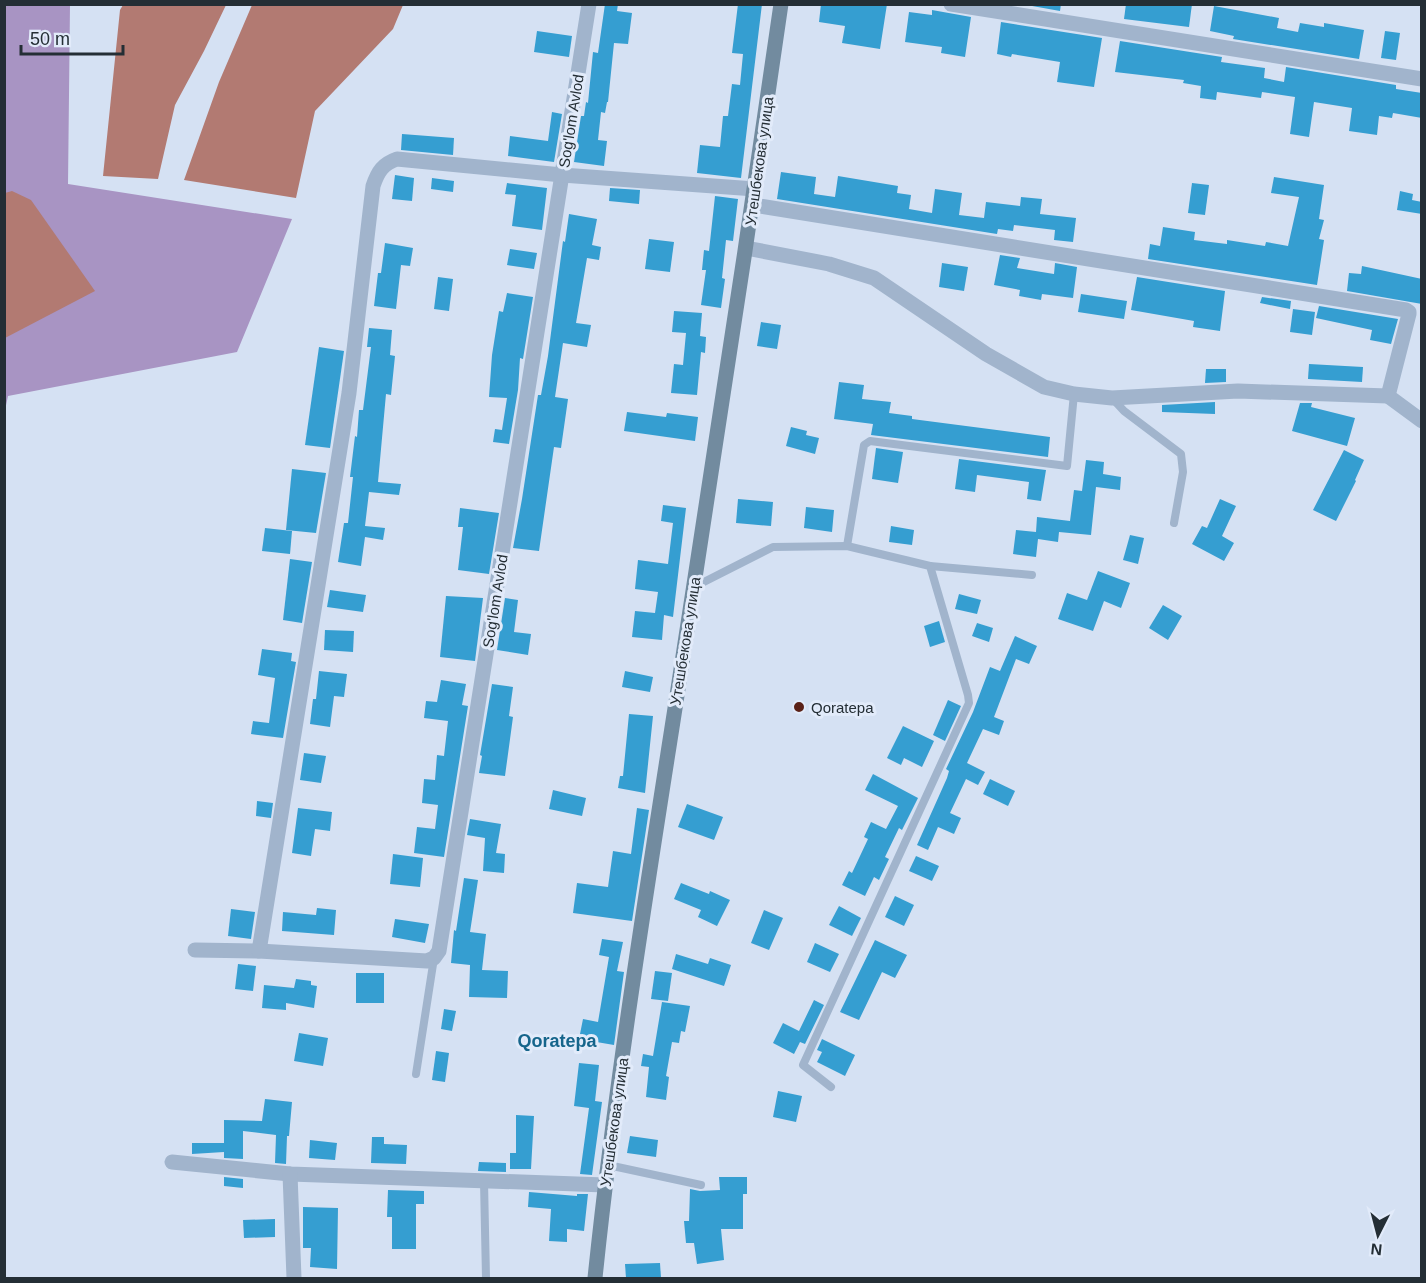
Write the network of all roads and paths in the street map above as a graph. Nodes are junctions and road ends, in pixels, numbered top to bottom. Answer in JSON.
{"nodes":[{"id":1,"x":589,"y":4,"type":"edge"},
{"id":2,"x":782,"y":4,"type":"edge"},
{"id":3,"x":951,"y":4,"type":"edge"},
{"id":4,"x":1422,"y":79,"type":"edge"},
{"id":5,"x":562,"y":175,"type":"junction"},
{"id":6,"x":755,"y":189,"type":"junction"},
{"id":7,"x":753,"y":205,"type":"junction"},
{"id":8,"x":746,"y":248,"type":"junction"},
{"id":9,"x":1074,"y":394,"type":"junction"},
{"id":10,"x":1388,"y":396,"type":"junction"},
{"id":11,"x":1112,"y":398,"type":"junction"},
{"id":12,"x":1422,"y":421,"type":"edge"},
{"id":13,"x":1174,"y":523,"type":"dead end"},
{"id":14,"x":847,"y":546,"type":"junction"},
{"id":15,"x":930,"y":566,"type":"junction"},
{"id":16,"x":1032,"y":575,"type":"dead end"},
{"id":17,"x":693,"y":587,"type":"junction"},
{"id":18,"x":195,"y":950,"type":"dead end"},
{"id":19,"x":259,"y":951,"type":"junction"},
{"id":20,"x":434,"y":958,"type":"junction"},
{"id":21,"x":416,"y":1074,"type":"dead end"},
{"id":22,"x":831,"y":1087,"type":"dead end"},
{"id":23,"x":172,"y":1162,"type":"dead end"},
{"id":24,"x":608,"y":1166,"type":"junction"},
{"id":25,"x":290,"y":1174,"type":"junction"},
{"id":26,"x":484,"y":1181,"type":"junction"},
{"id":27,"x":605,"y":1185,"type":"junction"},
{"id":28,"x":701,"y":1185,"type":"dead end"},
{"id":29,"x":294,"y":1278,"type":"edge"},
{"id":30,"x":486,"y":1278,"type":"edge"},
{"id":31,"x":595,"y":1278,"type":"edge"}],
"edges":[{"from":1,"to":5,"type":"street","name":"Sog'lom Avlod"},
{"from":2,"to":6,"type":"main road","name":"Утешбекова улица"},
{"from":3,"to":4,"type":"street"},
{"from":5,"to":6,"type":"street"},
{"from":5,"to":19,"type":"street"},
{"from":5,"to":20,"type":"street","name":"Sog'lom Avlod"},
{"from":6,"to":7,"type":"main road","name":"Утешбекова улица"},
{"from":7,"to":8,"type":"main road","name":"Утешбекова улица"},
{"from":7,"to":10,"type":"street"},
{"from":8,"to":9,"type":"street"},
{"from":8,"to":17,"type":"main road","name":"Утешбекова улица"},
{"from":9,"to":11,"type":"street"},
{"from":9,"to":14,"type":"lane"},
{"from":10,"to":11,"type":"street"},
{"from":10,"to":12,"type":"street"},
{"from":11,"to":13,"type":"lane"},
{"from":14,"to":15,"type":"lane"},
{"from":14,"to":17,"type":"lane"},
{"from":15,"to":16,"type":"lane"},
{"from":15,"to":22,"type":"lane"},
{"from":17,"to":24,"type":"main road","name":"Утешбекова улица"},
{"from":18,"to":19,"type":"street"},
{"from":19,"to":20,"type":"street"},
{"from":20,"to":21,"type":"lane"},
{"from":23,"to":25,"type":"street"},
{"from":24,"to":27,"type":"main road","name":"Утешбекова улица"},
{"from":24,"to":28,"type":"lane"},
{"from":25,"to":26,"type":"street"},
{"from":25,"to":29,"type":"street"},
{"from":26,"to":27,"type":"street"},
{"from":26,"to":30,"type":"lane"},
{"from":27,"to":31,"type":"main road","name":"Утешбекова улица"}]}
